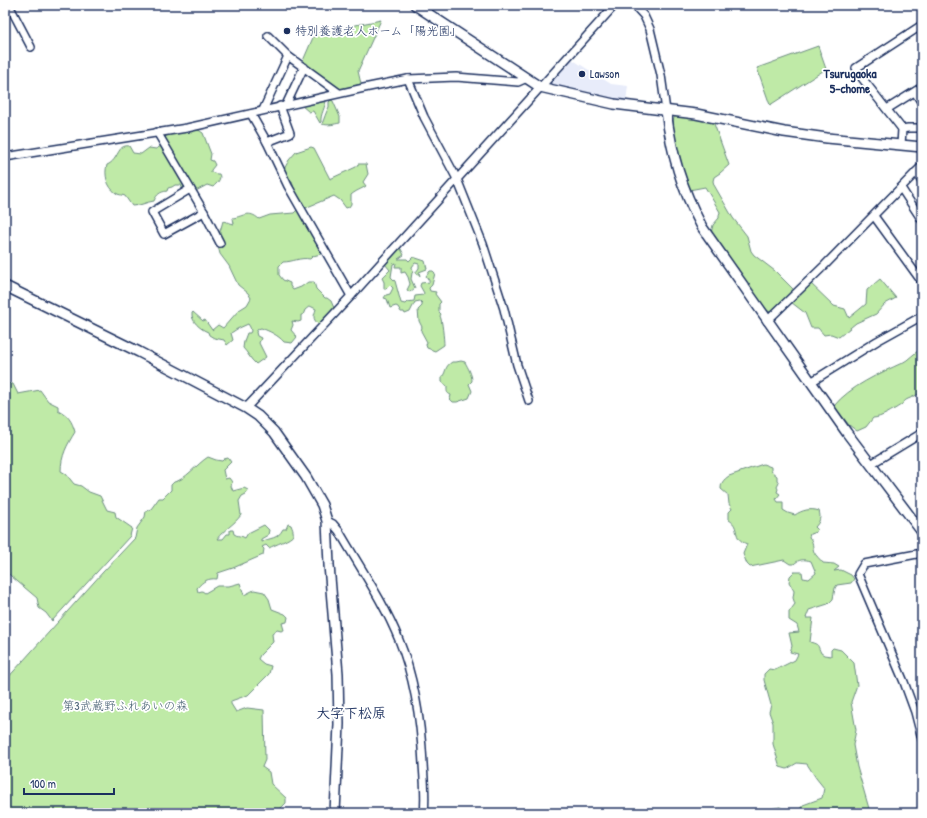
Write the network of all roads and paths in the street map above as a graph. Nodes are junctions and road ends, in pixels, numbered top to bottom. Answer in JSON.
{"nodes":[{"id":1,"x":9,"y":5,"type":"edge"},
{"id":2,"x":415,"y":5,"type":"edge"},
{"id":3,"x":615,"y":5,"type":"edge"},
{"id":4,"x":634,"y":5,"type":"edge"},
{"id":5,"x":922,"y":25,"type":"edge"},
{"id":6,"x":268,"y":36,"type":"dead end"},
{"id":7,"x":31,"y":47,"type":"dead end"},
{"id":8,"x":288,"y":56,"type":"junction"},
{"id":9,"x":304,"y":67,"type":"junction"},
{"id":10,"x":527,"y":78,"type":"junction"},
{"id":11,"x":408,"y":80,"type":"junction"},
{"id":12,"x":540,"y":87,"type":"junction"},
{"id":13,"x":922,"y":87,"type":"edge"},
{"id":14,"x":915,"y":92,"type":"junction"},
{"id":15,"x":339,"y":93,"type":"junction"},
{"id":16,"x":922,"y":103,"type":"edge"},
{"id":17,"x":283,"y":106,"type":"junction"},
{"id":18,"x":887,"y":109,"type":"junction"},
{"id":19,"x":263,"y":110,"type":"junction"},
{"id":20,"x":666,"y":111,"type":"junction"},
{"id":21,"x":251,"y":114,"type":"junction"},
{"id":22,"x":922,"y":128,"type":"edge"},
{"id":23,"x":902,"y":129,"type":"junction"},
{"id":24,"x":157,"y":132,"type":"junction"},
{"id":25,"x":267,"y":142,"type":"junction"},
{"id":26,"x":901,"y":145,"type":"junction"},
{"id":27,"x":922,"y":147,"type":"edge"},
{"id":28,"x":5,"y":157,"type":"edge"},
{"id":29,"x":922,"y":166,"type":"edge"},
{"id":30,"x":916,"y":172,"type":"junction"},
{"id":31,"x":457,"y":179,"type":"junction"},
{"id":32,"x":922,"y":182,"type":"edge"},
{"id":33,"x":901,"y":188,"type":"junction"},
{"id":34,"x":190,"y":189,"type":"junction"},
{"id":35,"x":204,"y":212,"type":"junction"},
{"id":36,"x":874,"y":216,"type":"junction"},
{"id":37,"x":922,"y":220,"type":"edge"},
{"id":38,"x":220,"y":243,"type":"dead end"},
{"id":39,"x":922,"y":282,"type":"edge"},
{"id":40,"x":5,"y":286,"type":"edge"},
{"id":41,"x":351,"y":296,"type":"junction"},
{"id":42,"x":922,"y":316,"type":"edge"},
{"id":43,"x":767,"y":321,"type":"junction"},
{"id":44,"x":810,"y":382,"type":"junction"},
{"id":45,"x":529,"y":400,"type":"dead end"},
{"id":46,"x":246,"y":408,"type":"junction"},
{"id":47,"x":922,"y":433,"type":"edge"},
{"id":48,"x":871,"y":464,"type":"junction"},
{"id":49,"x":327,"y":521,"type":"junction"},
{"id":50,"x":922,"y":532,"type":"edge"},
{"id":51,"x":922,"y":553,"type":"edge"},
{"id":52,"x":922,"y":739,"type":"edge"},
{"id":53,"x":335,"y":813,"type":"edge"},
{"id":54,"x":424,"y":813,"type":"edge"}],
"edges":[{"from":1,"to":7,"type":"street"},
{"from":2,"to":10,"type":"street"},
{"from":3,"to":12,"type":"street"},
{"from":4,"to":20,"type":"street"},
{"from":5,"to":18,"type":"street"},
{"from":6,"to":8,"type":"street"},
{"from":8,"to":9,"type":"street"},
{"from":8,"to":19,"type":"street"},
{"from":9,"to":15,"type":"street"},
{"from":9,"to":17,"type":"street"},
{"from":10,"to":11,"type":"street"},
{"from":10,"to":12,"type":"street"},
{"from":11,"to":15,"type":"street"},
{"from":11,"to":31,"type":"street"},
{"from":12,"to":20,"type":"street"},
{"from":12,"to":31,"type":"street"},
{"from":13,"to":14,"type":"street"},
{"from":14,"to":16,"type":"street"},
{"from":14,"to":18,"type":"street"},
{"from":15,"to":17,"type":"street"},
{"from":17,"to":19,"type":"street"},
{"from":17,"to":25,"type":"street"},
{"from":18,"to":23,"type":"street"},
{"from":19,"to":21,"type":"street"},
{"from":20,"to":26,"type":"street"},
{"from":20,"to":43,"type":"street"},
{"from":21,"to":24,"type":"street"},
{"from":21,"to":25,"type":"street"},
{"from":22,"to":23,"type":"street"},
{"from":23,"to":26,"type":"street"},
{"from":24,"to":28,"type":"street"},
{"from":24,"to":34,"type":"street"},
{"from":25,"to":41,"type":"street"},
{"from":26,"to":27,"type":"street"},
{"from":29,"to":30,"type":"street"},
{"from":30,"to":32,"type":"street"},
{"from":30,"to":33,"type":"street"},
{"from":31,"to":41,"type":"street"},
{"from":31,"to":45,"type":"street"},
{"from":33,"to":36,"type":"street"},
{"from":33,"to":37,"type":"street"},
{"from":34,"to":35,"type":"street"},
{"from":34,"to":35,"type":"street"},
{"from":35,"to":38,"type":"street"},
{"from":36,"to":39,"type":"street"},
{"from":36,"to":43,"type":"street"},
{"from":40,"to":46,"type":"street"},
{"from":41,"to":46,"type":"street"},
{"from":42,"to":44,"type":"street"},
{"from":43,"to":44,"type":"street"},
{"from":44,"to":48,"type":"street"},
{"from":46,"to":49,"type":"street"},
{"from":47,"to":48,"type":"street"},
{"from":48,"to":50,"type":"street"},
{"from":49,"to":53,"type":"street"},
{"from":49,"to":54,"type":"street"},
{"from":51,"to":52,"type":"street"}]}
